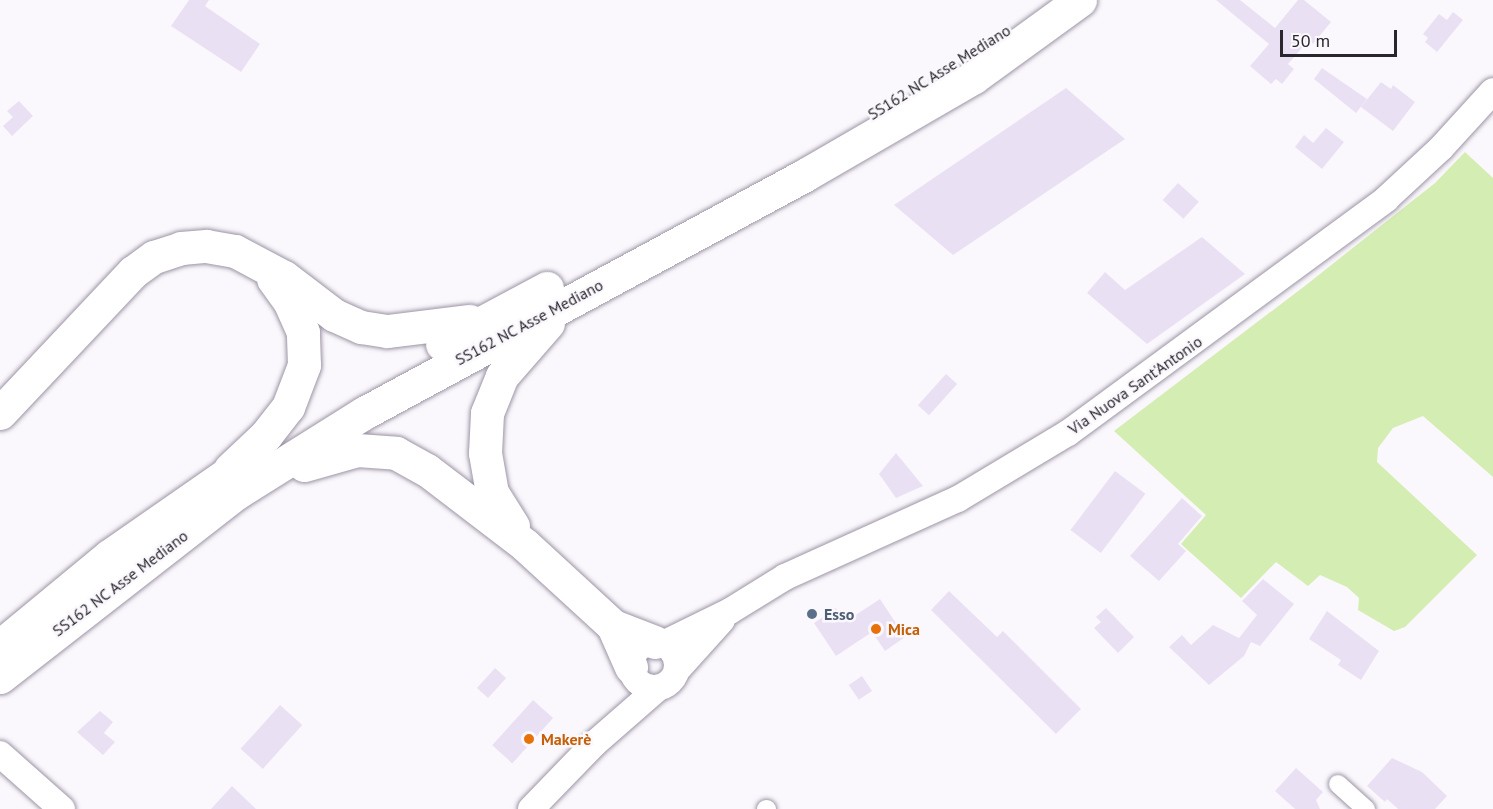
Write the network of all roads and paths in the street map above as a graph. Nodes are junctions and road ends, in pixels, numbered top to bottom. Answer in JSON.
{"nodes":[{"id":1,"x":1048,"y":0,"type":"edge"},
{"id":2,"x":1080,"y":0,"type":"edge"},
{"id":3,"x":1493,"y":91,"type":"edge"},
{"id":4,"x":264,"y":266,"type":"junction"},
{"id":5,"x":579,"y":296,"type":"junction"},
{"id":6,"x":489,"y":317,"type":"junction"},
{"id":7,"x":0,"y":413,"type":"edge"},
{"id":8,"x":232,"y":484,"type":"junction"},
{"id":9,"x":525,"y":545,"type":"junction"},
{"id":10,"x":730,"y":611,"type":"junction"},
{"id":11,"x":613,"y":626,"type":"junction"},
{"id":12,"x":659,"y":643,"type":"junction"},
{"id":13,"x":0,"y":646,"type":"edge"},
{"id":14,"x":677,"y":670,"type":"junction"},
{"id":15,"x":632,"y":671,"type":"junction"},
{"id":16,"x":0,"y":677,"type":"edge"},
{"id":17,"x":657,"y":689,"type":"junction"},
{"id":18,"x":594,"y":744,"type":"junction"},
{"id":19,"x":0,"y":754,"type":"edge"},
{"id":20,"x":1338,"y":784,"type":"dead end"},
{"id":21,"x":62,"y":809,"type":"edge"},
{"id":22,"x":531,"y":809,"type":"edge"},
{"id":23,"x":1366,"y":809,"type":"edge"}],
"edges":[{"from":1,"to":6,"type":"highway","name":"SS162 NC Asse Mediano"},
{"from":2,"to":5,"type":"highway","name":"SS162 NC Asse Mediano"},
{"from":3,"to":10,"type":"street","name":"Via Nuova Sant'Antonio"},
{"from":4,"to":6,"type":"highway"},
{"from":4,"to":7,"type":"highway"},
{"from":4,"to":8,"type":"highway"},
{"from":5,"to":8,"type":"highway","name":"SS162 NC Asse Mediano"},
{"from":5,"to":9,"type":"highway"},
{"from":6,"to":8,"type":"highway","name":"SS162 NC Asse Mediano"},
{"from":8,"to":9,"type":"highway"},
{"from":8,"to":13,"type":"highway","name":"SS162 NC Asse Mediano"},
{"from":8,"to":16,"type":"highway","name":"SS162 NC Asse Mediano"},
{"from":9,"to":11,"type":"highway"},
{"from":10,"to":12,"type":"street","name":"Via Nuova Sant'Antonio"},
{"from":10,"to":14,"type":"street","name":"Via Nuova Sant'Antonio"},
{"from":11,"to":12,"type":"highway"},
{"from":11,"to":15,"type":"highway"},
{"from":12,"to":14,"type":"street"},
{"from":12,"to":15,"type":"street","name":"Via Nuova Sant'Antonio"},
{"from":14,"to":17,"type":"street","name":"Via Nuova Sant'Antonio"},
{"from":15,"to":17,"type":"street"},
{"from":15,"to":18,"type":"street","name":"Via Nuova Sant'Antonio"},
{"from":17,"to":18,"type":"street","name":"Via Nuova Sant'Antonio"},
{"from":18,"to":22,"type":"street","name":"Via Nuova Sant'Antonio"},
{"from":19,"to":21,"type":"street"},
{"from":20,"to":23,"type":"street"}]}
